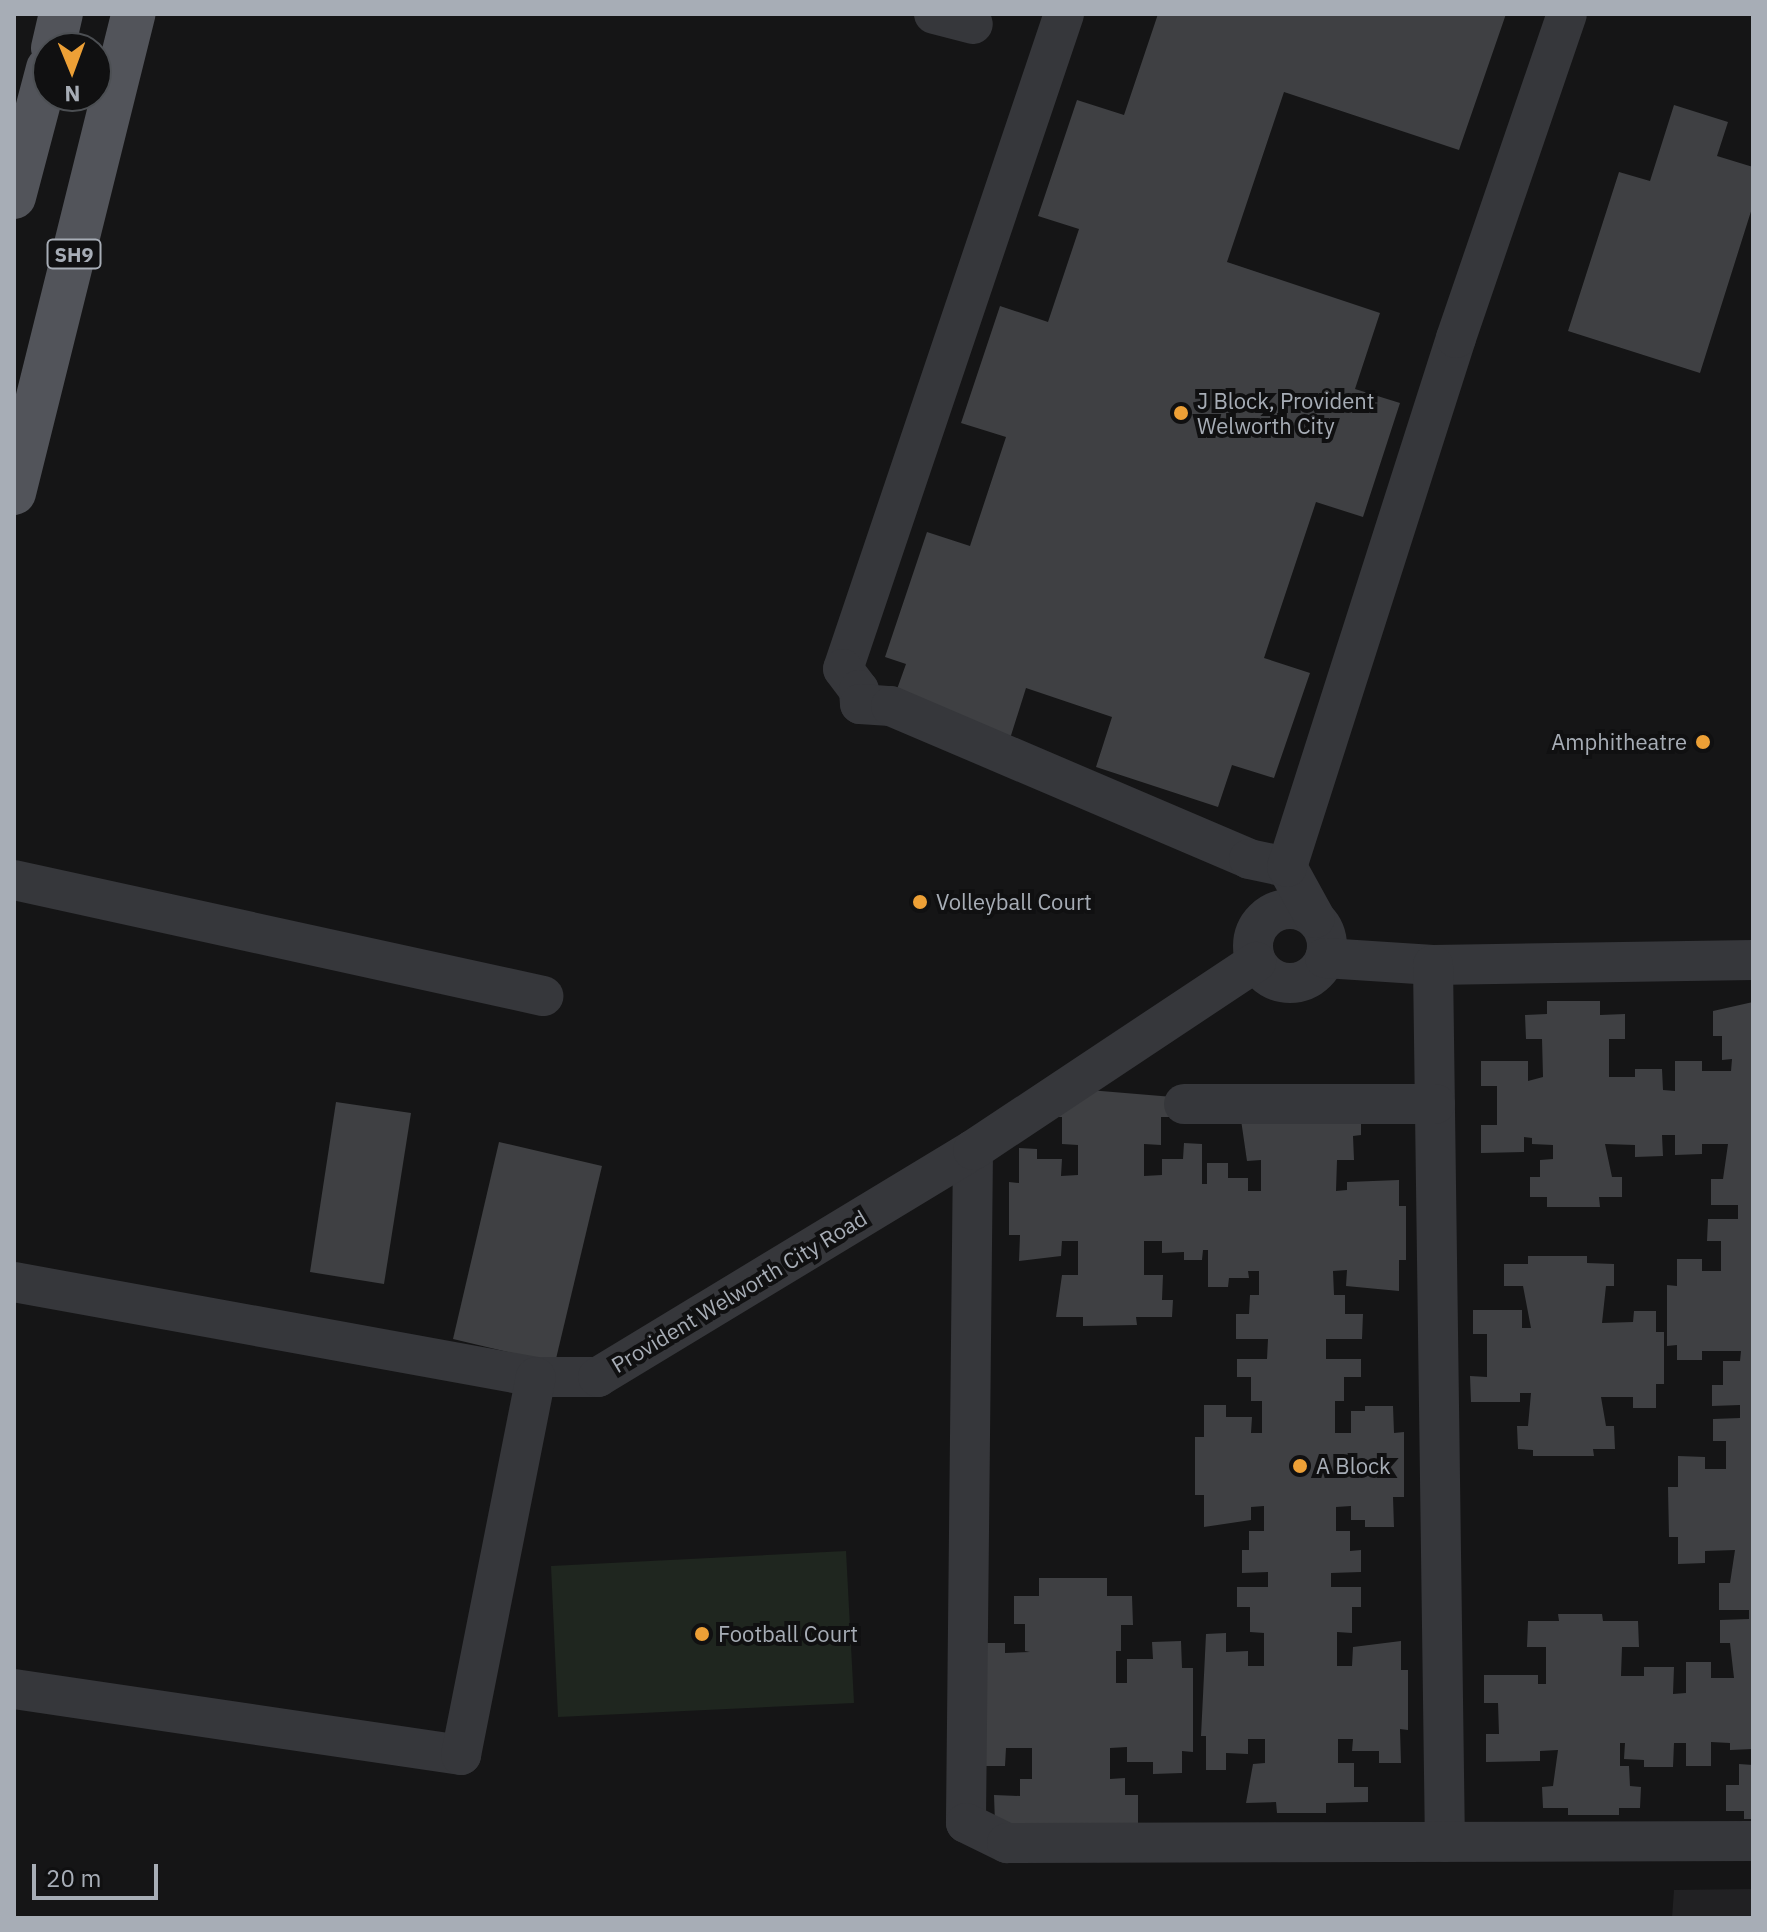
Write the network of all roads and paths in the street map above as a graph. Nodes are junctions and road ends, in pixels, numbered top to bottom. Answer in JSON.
{"nodes":[{"id":1,"x":133,"y":14,"type":"edge"},
{"id":2,"x":934,"y":14,"type":"edge"},
{"id":3,"x":1064,"y":14,"type":"edge"},
{"id":4,"x":1567,"y":14,"type":"edge"},
{"id":5,"x":973,"y":24,"type":"dead end"},
{"id":6,"x":36,"y":112,"type":"edge"},
{"id":7,"x":18,"y":175,"type":"edge"},
{"id":8,"x":14,"y":493,"type":"edge"},
{"id":9,"x":1287,"y":867,"type":"junction"},
{"id":10,"x":14,"y":880,"type":"edge"},
{"id":11,"x":1315,"y":918,"type":"junction"},
{"id":12,"x":1325,"y":958,"type":"junction"},
{"id":13,"x":1753,"y":960,"type":"edge"},
{"id":14,"x":1256,"y":962,"type":"junction"},
{"id":15,"x":1446,"y":965,"type":"junction"},
{"id":16,"x":543,"y":996,"type":"dead end"},
{"id":17,"x":1184,"y":1104,"type":"dead end"},
{"id":18,"x":1435,"y":1104,"type":"junction"},
{"id":19,"x":973,"y":1150,"type":"junction"},
{"id":20,"x":14,"y":1282,"type":"edge"},
{"id":21,"x":536,"y":1377,"type":"junction"},
{"id":22,"x":14,"y":1689,"type":"edge"},
{"id":23,"x":1458,"y":1841,"type":"junction"},
{"id":24,"x":1753,"y":1841,"type":"edge"}],
"edges":[{"from":1,"to":8,"type":"main road","number":"SH9"},
{"from":2,"to":5,"type":"street"},
{"from":3,"to":9,"type":"street"},
{"from":4,"to":9,"type":"street"},
{"from":6,"to":7,"type":"main road"},
{"from":9,"to":11,"type":"street"},
{"from":10,"to":16,"type":"street"},
{"from":11,"to":12,"type":"street"},
{"from":11,"to":14,"type":"street"},
{"from":12,"to":14,"type":"street"},
{"from":12,"to":15,"type":"street"},
{"from":13,"to":15,"type":"street"},
{"from":14,"to":19,"type":"street","name":"Provident Welworth City Road"},
{"from":15,"to":18,"type":"street"},
{"from":15,"to":23,"type":"street"},
{"from":17,"to":18,"type":"street"},
{"from":18,"to":23,"type":"street"},
{"from":19,"to":21,"type":"street","name":"Provident Welworth City Road"},
{"from":19,"to":23,"type":"street"},
{"from":20,"to":21,"type":"street","name":"Provident Welworth City Road"},
{"from":21,"to":22,"type":"street"},
{"from":23,"to":24,"type":"street"}]}
